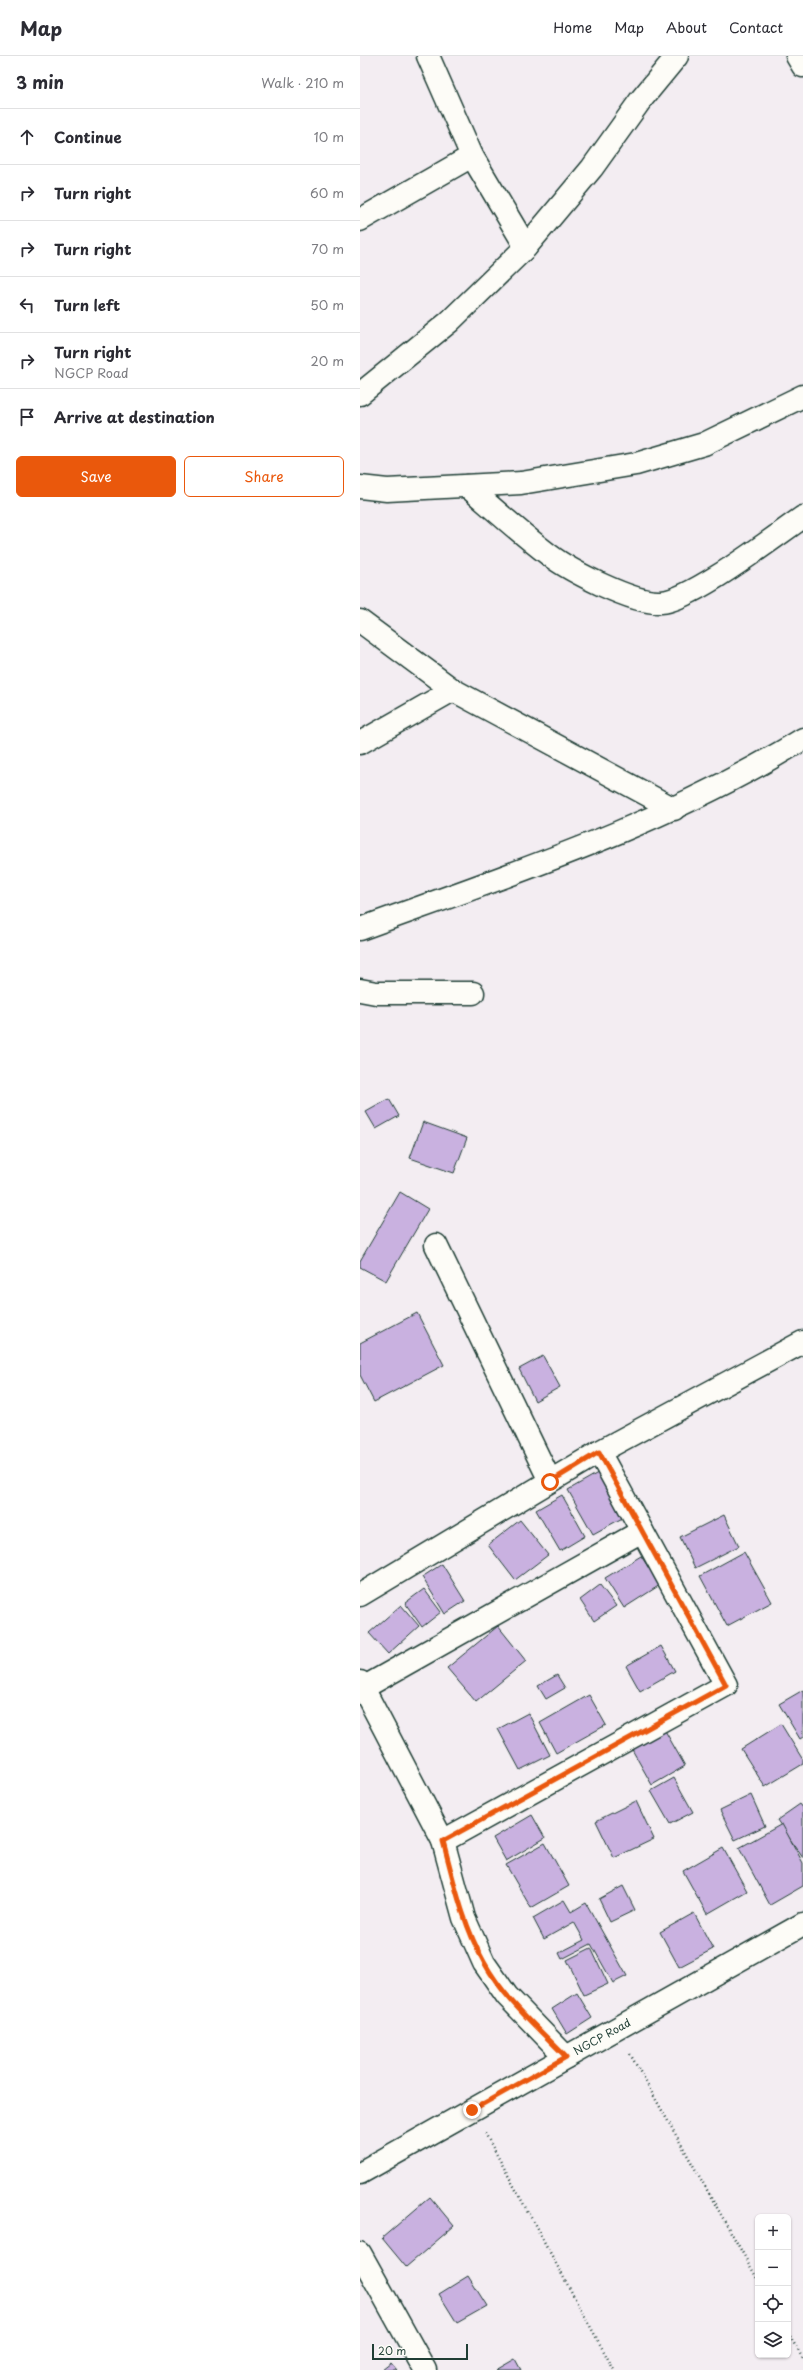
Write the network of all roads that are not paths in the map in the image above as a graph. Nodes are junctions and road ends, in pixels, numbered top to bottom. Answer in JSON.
{"nodes":[{"id":1,"x":428,"y":56,"type":"edge"},
{"id":2,"x":677,"y":56,"type":"edge"},
{"id":3,"x":797,"y":56,"type":"edge"},
{"id":4,"x":803,"y":66,"type":"edge"},
{"id":5,"x":472,"y":156,"type":"junction"},
{"id":6,"x":360,"y":220,"type":"edge"},
{"id":7,"x":526,"y":247,"type":"junction"},
{"id":8,"x":360,"y":394,"type":"edge"},
{"id":9,"x":803,"y":396,"type":"edge"},
{"id":10,"x":467,"y":486,"type":"junction"},
{"id":11,"x":360,"y":487,"type":"edge"},
{"id":12,"x":803,"y":517,"type":"edge"},
{"id":13,"x":360,"y":621,"type":"edge"},
{"id":14,"x":454,"y":690,"type":"junction"},
{"id":15,"x":803,"y":739,"type":"edge"},
{"id":16,"x":360,"y":743,"type":"edge"},
{"id":17,"x":674,"y":809,"type":"junction"},
{"id":18,"x":360,"y":929,"type":"edge"},
{"id":19,"x":473,"y":993,"type":"dead end"},
{"id":20,"x":365,"y":995,"type":"edge"},
{"id":21,"x":436,"y":1245,"type":"dead end"},
{"id":22,"x":803,"y":1342,"type":"edge"},
{"id":23,"x":599,"y":1452,"type":"junction"},
{"id":24,"x":550,"y":1482,"type":"junction"},
{"id":25,"x":642,"y":1531,"type":"junction"},
{"id":26,"x":360,"y":1595,"type":"edge"},
{"id":27,"x":362,"y":1685,"type":"edge"},
{"id":28,"x":443,"y":1841,"type":"junction"},
{"id":29,"x":803,"y":1924,"type":"edge"},
{"id":30,"x":566,"y":2057,"type":"junction"},
{"id":31,"x":360,"y":2173,"type":"edge"},
{"id":32,"x":360,"y":2254,"type":"edge"},
{"id":33,"x":425,"y":2370,"type":"edge"}],
"edges":[{"from":1,"to":5,"type":"street"},
{"from":2,"to":7,"type":"street"},
{"from":3,"to":4,"type":"street"},
{"from":5,"to":6,"type":"street"},
{"from":5,"to":7,"type":"street"},
{"from":7,"to":8,"type":"street"},
{"from":9,"to":10,"type":"street"},
{"from":10,"to":11,"type":"street"},
{"from":10,"to":12,"type":"street"},
{"from":13,"to":14,"type":"street"},
{"from":14,"to":16,"type":"street"},
{"from":14,"to":17,"type":"street"},
{"from":15,"to":17,"type":"street"},
{"from":17,"to":18,"type":"street"},
{"from":19,"to":20,"type":"street"},
{"from":21,"to":24,"type":"street"},
{"from":22,"to":23,"type":"street"},
{"from":23,"to":24,"type":"street"},
{"from":23,"to":25,"type":"street"},
{"from":24,"to":26,"type":"street"},
{"from":25,"to":27,"type":"street"},
{"from":25,"to":28,"type":"street"},
{"from":27,"to":28,"type":"street"},
{"from":28,"to":30,"type":"street"},
{"from":29,"to":30,"type":"street","name":"NGCP Road"},
{"from":30,"to":31,"type":"street","name":"NGCP Road"},
{"from":32,"to":33,"type":"street"}]}
